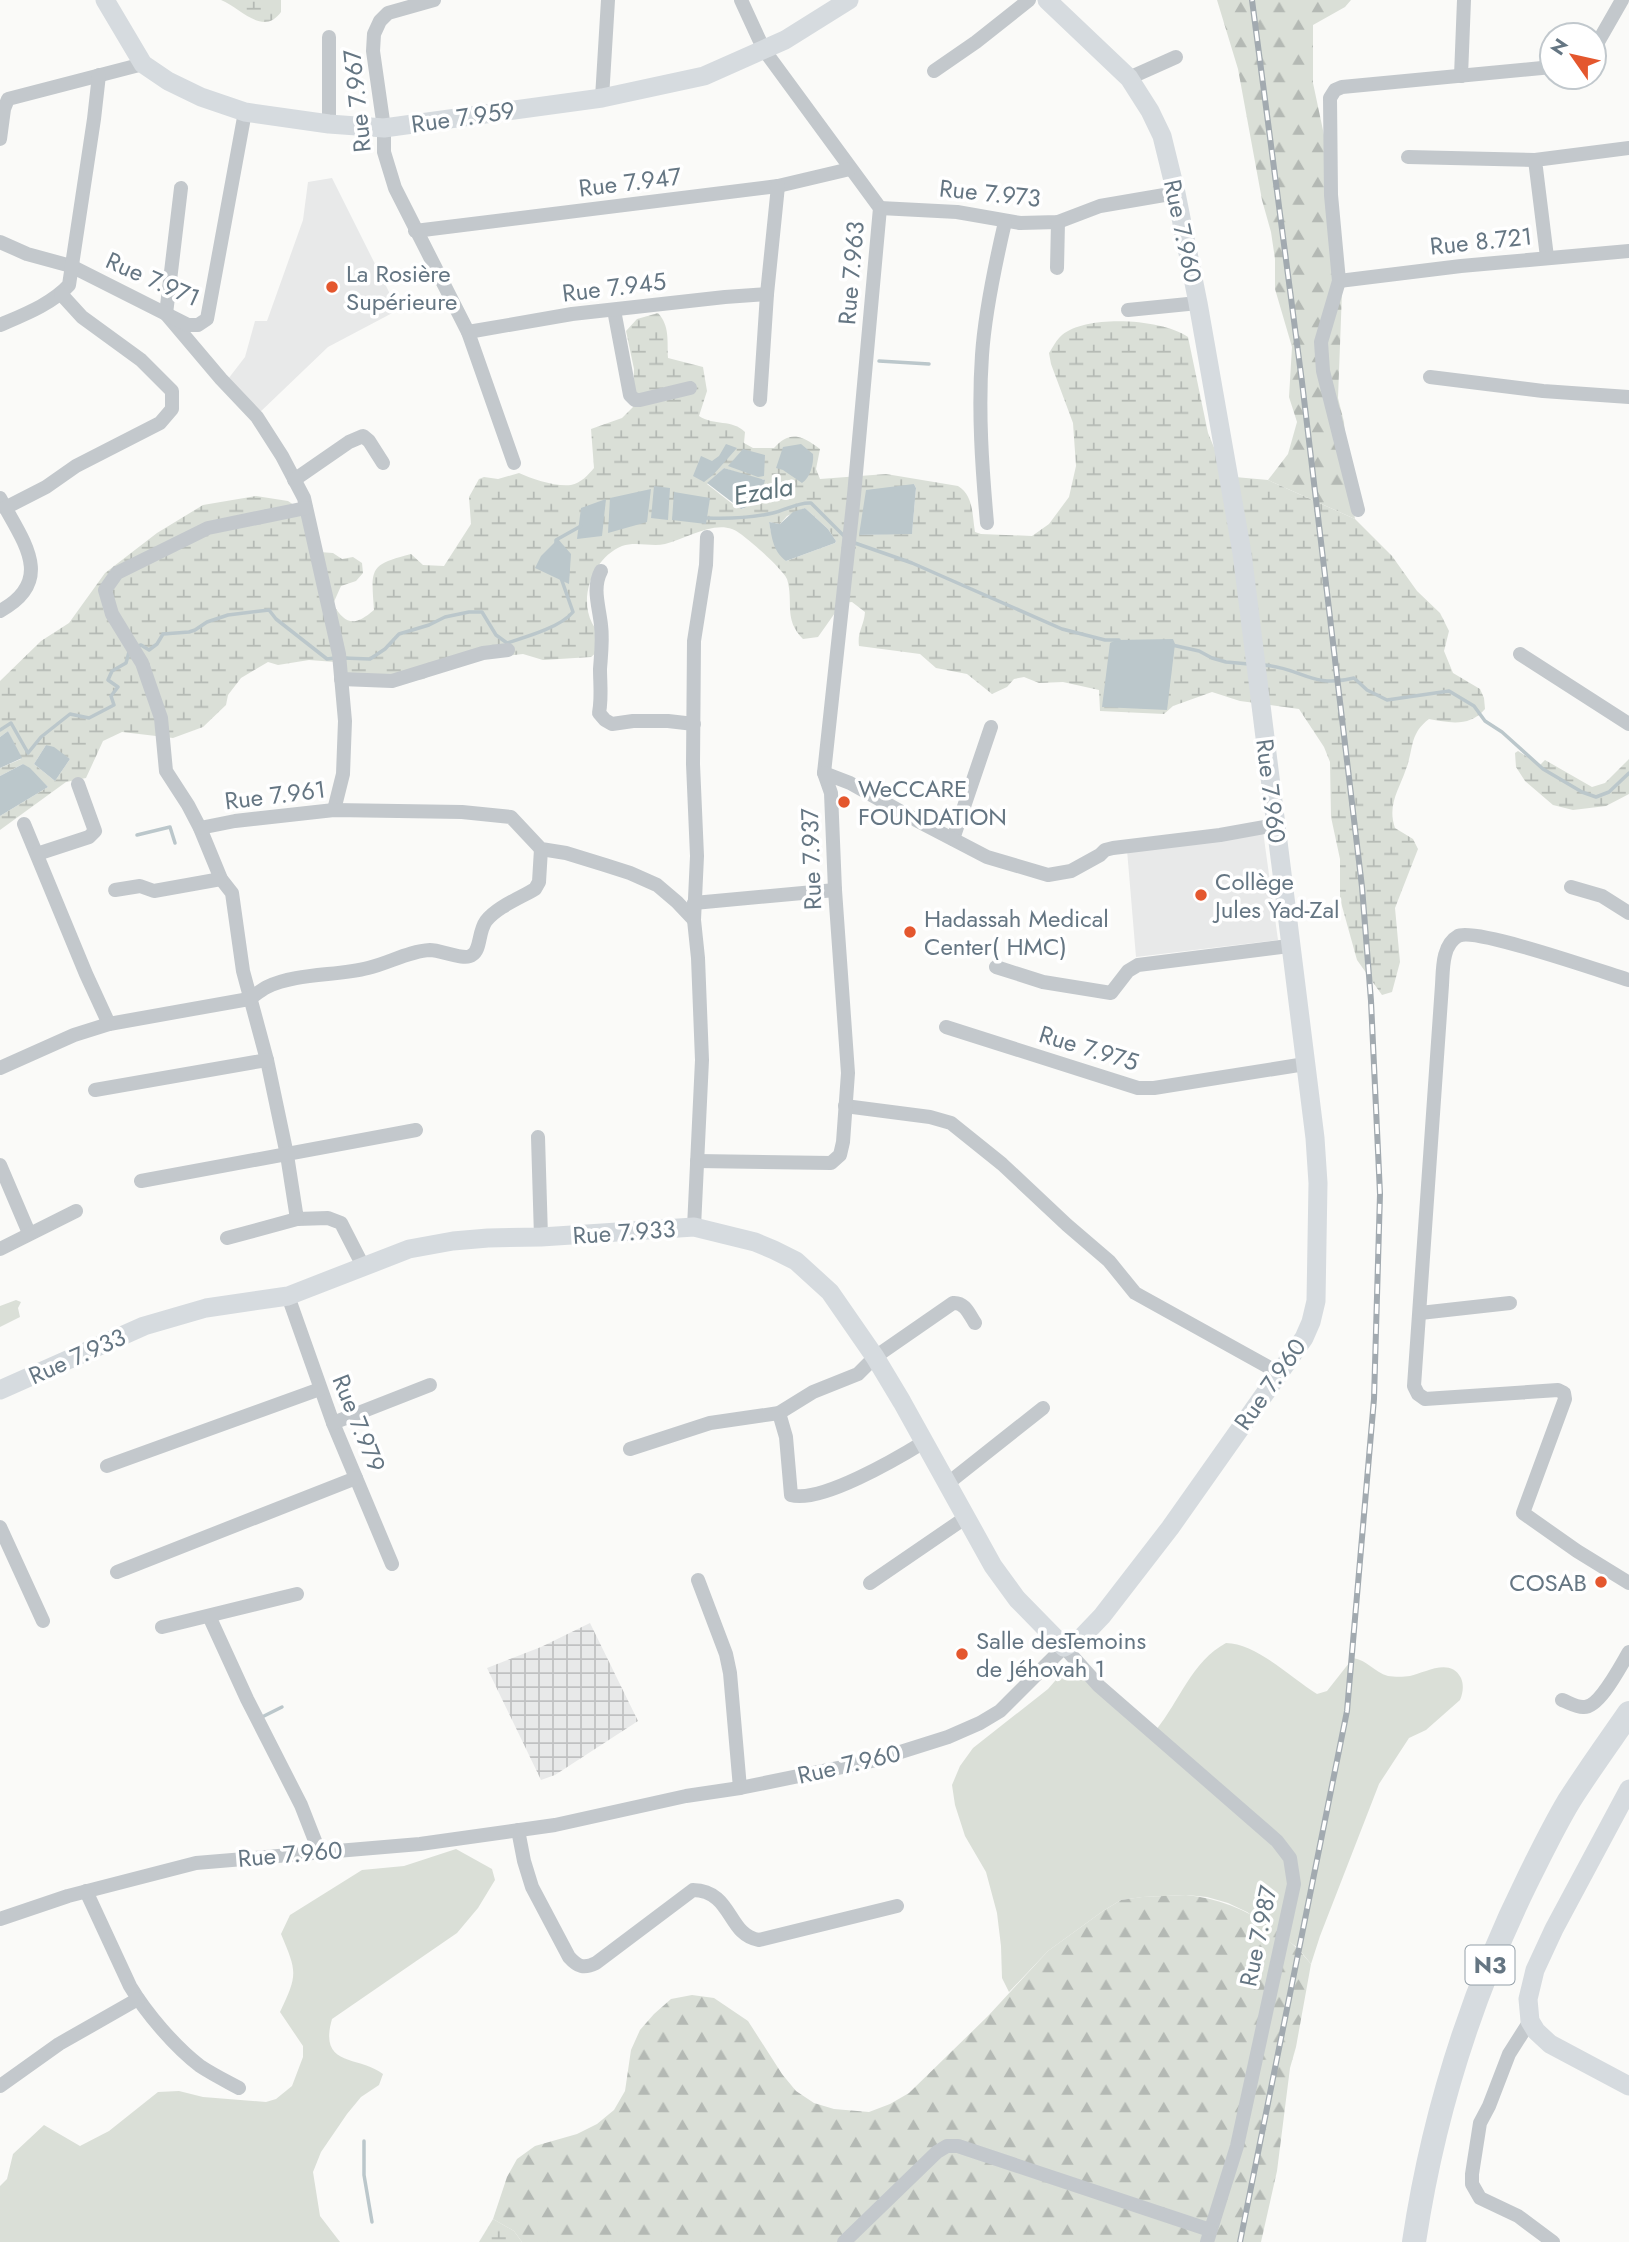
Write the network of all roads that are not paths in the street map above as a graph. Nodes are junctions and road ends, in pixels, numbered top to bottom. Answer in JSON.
{"nodes":[{"id":1,"x":105,"y":0,"type":"edge"},
{"id":2,"x":434,"y":0,"type":"edge"},
{"id":3,"x":608,"y":0,"type":"edge"},
{"id":4,"x":741,"y":0,"type":"edge"},
{"id":5,"x":849,"y":0,"type":"edge"},
{"id":6,"x":1029,"y":0,"type":"edge"},
{"id":7,"x":1047,"y":0,"type":"edge"},
{"id":8,"x":1464,"y":0,"type":"edge"},
{"id":9,"x":1622,"y":0,"type":"edge"},
{"id":10,"x":1608,"y":24,"type":"edge"},
{"id":11,"x":329,"y":37,"type":"dead end"},
{"id":12,"x":764,"y":50,"type":"junction"},
{"id":13,"x":1176,"y":57,"type":"dead end"},
{"id":14,"x":143,"y":64,"type":"junction"},
{"id":15,"x":1538,"y":68,"type":"edge"},
{"id":16,"x":934,"y":71,"type":"dead end"},
{"id":17,"x":99,"y":75,"type":"junction"},
{"id":18,"x":1461,"y":76,"type":"junction"},
{"id":19,"x":1129,"y":78,"type":"junction"},
{"id":20,"x":602,"y":98,"type":"junction"},
{"id":21,"x":4,"y":99,"type":"edge"},
{"id":22,"x":245,"y":112,"type":"junction"},
{"id":23,"x":329,"y":124,"type":"junction"},
{"id":24,"x":384,"y":128,"type":"junction"},
{"id":25,"x":0,"y":139,"type":"edge"},
{"id":26,"x":1629,"y":148,"type":"edge"},
{"id":27,"x":1408,"y":157,"type":"dead end"},
{"id":28,"x":1535,"y":160,"type":"junction"},
{"id":29,"x":850,"y":169,"type":"junction"},
{"id":30,"x":778,"y":186,"type":"junction"},
{"id":31,"x":181,"y":188,"type":"dead end"},
{"id":32,"x":1176,"y":193,"type":"junction"},
{"id":33,"x":880,"y":208,"type":"junction"},
{"id":34,"x":1005,"y":222,"type":"junction"},
{"id":35,"x":1058,"y":222,"type":"junction"},
{"id":36,"x":415,"y":231,"type":"junction"},
{"id":37,"x":0,"y":242,"type":"edge"},
{"id":38,"x":1629,"y":251,"type":"edge"},
{"id":39,"x":1547,"y":257,"type":"junction"},
{"id":40,"x":71,"y":266,"type":"junction"},
{"id":41,"x":1057,"y":268,"type":"dead end"},
{"id":42,"x":1339,"y":281,"type":"junction"},
{"id":43,"x":61,"y":294,"type":"junction"},
{"id":44,"x":767,"y":294,"type":"junction"},
{"id":45,"x":1198,"y":303,"type":"junction"},
{"id":46,"x":614,"y":310,"type":"junction"},
{"id":47,"x":1128,"y":310,"type":"dead end"},
{"id":48,"x":166,"y":314,"type":"junction"},
{"id":49,"x":0,"y":325,"type":"edge"},
{"id":50,"x":468,"y":332,"type":"junction"},
{"id":51,"x":1430,"y":377,"type":"dead end"},
{"id":52,"x":690,"y":388,"type":"dead end"},
{"id":53,"x":1629,"y":397,"type":"edge"},
{"id":54,"x":760,"y":400,"type":"dead end"},
{"id":55,"x":383,"y":463,"type":"dead end"},
{"id":56,"x":514,"y":463,"type":"dead end"},
{"id":57,"x":294,"y":480,"type":"junction"},
{"id":58,"x":3,"y":503,"type":"edge"},
{"id":59,"x":306,"y":508,"type":"junction"},
{"id":60,"x":1359,"y":510,"type":"dead end"},
{"id":61,"x":986,"y":523,"type":"dead end"},
{"id":62,"x":707,"y":537,"type":"dead end"},
{"id":63,"x":601,"y":571,"type":"dead end"},
{"id":64,"x":0,"y":611,"type":"edge"},
{"id":65,"x":508,"y":650,"type":"dead end"},
{"id":66,"x":1520,"y":654,"type":"dead end"},
{"id":67,"x":341,"y":679,"type":"junction"},
{"id":68,"x":694,"y":724,"type":"junction"},
{"id":69,"x":1629,"y":724,"type":"edge"},
{"id":70,"x":991,"y":727,"type":"dead end"},
{"id":71,"x":824,"y":773,"type":"junction"},
{"id":72,"x":78,"y":784,"type":"dead end"},
{"id":73,"x":334,"y":810,"type":"junction"},
{"id":74,"x":24,"y":824,"type":"dead end"},
{"id":75,"x":1276,"y":825,"type":"junction"},
{"id":76,"x":200,"y":828,"type":"junction"},
{"id":77,"x":953,"y":839,"type":"junction"},
{"id":78,"x":541,"y":849,"type":"junction"},
{"id":79,"x":37,"y":854,"type":"junction"},
{"id":80,"x":221,"y":879,"type":"junction"},
{"id":81,"x":1571,"y":887,"type":"dead end"},
{"id":82,"x":115,"y":890,"type":"dead end"},
{"id":83,"x":835,"y":890,"type":"junction"},
{"id":84,"x":694,"y":903,"type":"junction"},
{"id":85,"x":1629,"y":913,"type":"edge"},
{"id":86,"x":694,"y":920,"type":"junction"},
{"id":87,"x":1289,"y":946,"type":"junction"},
{"id":88,"x":996,"y":967,"type":"dead end"},
{"id":89,"x":1629,"y":981,"type":"edge"},
{"id":90,"x":249,"y":999,"type":"junction"},
{"id":91,"x":109,"y":1024,"type":"junction"},
{"id":92,"x":946,"y":1027,"type":"dead end"},
{"id":93,"x":267,"y":1060,"type":"junction"},
{"id":94,"x":1306,"y":1064,"type":"junction"},
{"id":95,"x":0,"y":1068,"type":"edge"},
{"id":96,"x":95,"y":1090,"type":"dead end"},
{"id":97,"x":845,"y":1106,"type":"junction"},
{"id":98,"x":416,"y":1130,"type":"dead end"},
{"id":99,"x":538,"y":1137,"type":"dead end"},
{"id":100,"x":287,"y":1155,"type":"junction"},
{"id":101,"x":697,"y":1161,"type":"junction"},
{"id":102,"x":0,"y":1165,"type":"edge"},
{"id":103,"x":141,"y":1181,"type":"dead end"},
{"id":104,"x":76,"y":1211,"type":"dead end"},
{"id":105,"x":297,"y":1219,"type":"junction"},
{"id":106,"x":694,"y":1227,"type":"junction"},
{"id":107,"x":29,"y":1233,"type":"junction"},
{"id":108,"x":541,"y":1237,"type":"junction"},
{"id":109,"x":227,"y":1238,"type":"dead end"},
{"id":110,"x":0,"y":1249,"type":"edge"},
{"id":111,"x":363,"y":1266,"type":"junction"},
{"id":112,"x":288,"y":1296,"type":"junction"},
{"id":113,"x":1510,"y":1303,"type":"dead end"},
{"id":114,"x":1420,"y":1313,"type":"junction"},
{"id":115,"x":975,"y":1323,"type":"dead end"},
{"id":116,"x":875,"y":1357,"type":"junction"},
{"id":117,"x":1279,"y":1373,"type":"junction"},
{"id":118,"x":2,"y":1384,"type":"edge"},
{"id":119,"x":430,"y":1385,"type":"dead end"},
{"id":120,"x":320,"y":1389,"type":"junction"},
{"id":121,"x":1043,"y":1408,"type":"dead end"},
{"id":122,"x":779,"y":1413,"type":"junction"},
{"id":123,"x":333,"y":1423,"type":"junction"},
{"id":124,"x":923,"y":1442,"type":"junction"},
{"id":125,"x":630,"y":1449,"type":"dead end"},
{"id":126,"x":107,"y":1466,"type":"dead end"},
{"id":127,"x":356,"y":1478,"type":"junction"},
{"id":128,"x":947,"y":1484,"type":"junction"},
{"id":129,"x":965,"y":1518,"type":"junction"},
{"id":130,"x":0,"y":1527,"type":"edge"},
{"id":131,"x":392,"y":1564,"type":"dead end"},
{"id":132,"x":117,"y":1572,"type":"dead end"},
{"id":133,"x":698,"y":1580,"type":"dead end"},
{"id":134,"x":870,"y":1583,"type":"dead end"},
{"id":135,"x":1629,"y":1583,"type":"edge"},
{"id":136,"x":297,"y":1594,"type":"dead end"},
{"id":137,"x":209,"y":1616,"type":"junction"},
{"id":138,"x":43,"y":1620,"type":"dead end"},
{"id":139,"x":162,"y":1627,"type":"dead end"},
{"id":140,"x":1064,"y":1647,"type":"junction"},
{"id":141,"x":1629,"y":1652,"type":"edge"},
{"id":142,"x":1562,"y":1700,"type":"dead end"},
{"id":143,"x":1629,"y":1713,"type":"edge"},
{"id":144,"x":740,"y":1788,"type":"junction"},
{"id":145,"x":1629,"y":1789,"type":"edge"},
{"id":146,"x":518,"y":1830,"type":"junction"},
{"id":147,"x":319,"y":1851,"type":"junction"},
{"id":148,"x":86,"y":1891,"type":"junction"},
{"id":149,"x":897,"y":1906,"type":"dead end"},
{"id":150,"x":0,"y":1919,"type":"edge"},
{"id":151,"x":138,"y":1999,"type":"junction"},
{"id":152,"x":1530,"y":2021,"type":"junction"},
{"id":153,"x":0,"y":2086,"type":"edge"},
{"id":154,"x":1629,"y":2086,"type":"edge"},
{"id":155,"x":239,"y":2088,"type":"dead end"},
{"id":156,"x":1209,"y":2236,"type":"edge"},
{"id":157,"x":844,"y":2242,"type":"edge"},
{"id":158,"x":1414,"y":2242,"type":"edge"},
{"id":159,"x":1553,"y":2242,"type":"edge"}],
"edges":[{"from":1,"to":14,"type":"street","name":"Rue 7.959"},
{"from":2,"to":24,"type":"street","name":"Rue 7.967"},
{"from":3,"to":20,"type":"street"},
{"from":4,"to":12,"type":"street","name":"Rue 7.963"},
{"from":5,"to":12,"type":"street","name":"Rue 7.959"},
{"from":6,"to":16,"type":"street"},
{"from":7,"to":19,"type":"street","name":"Rue 7.960"},
{"from":8,"to":18,"type":"street"},
{"from":9,"to":10,"type":"street"},
{"from":11,"to":23,"type":"street"},
{"from":12,"to":20,"type":"street","name":"Rue 7.959"},
{"from":12,"to":29,"type":"street","name":"Rue 7.963"},
{"from":13,"to":19,"type":"street"},
{"from":14,"to":17,"type":"street"},
{"from":14,"to":22,"type":"street","name":"Rue 7.959"},
{"from":15,"to":18,"type":"street"},
{"from":17,"to":21,"type":"street"},
{"from":17,"to":40,"type":"street"},
{"from":18,"to":42,"type":"street"},
{"from":19,"to":32,"type":"street","name":"Rue 7.960"},
{"from":20,"to":24,"type":"street","name":"Rue 7.959"},
{"from":21,"to":25,"type":"street"},
{"from":22,"to":23,"type":"street","name":"Rue 7.959"},
{"from":22,"to":48,"type":"street","name":"Rue 7.971"},
{"from":23,"to":24,"type":"street","name":"Rue 7.959"},
{"from":24,"to":36,"type":"street","name":"Rue 7.967"},
{"from":26,"to":28,"type":"street"},
{"from":27,"to":28,"type":"street"},
{"from":28,"to":39,"type":"street"},
{"from":29,"to":30,"type":"street","name":"Rue 7.947"},
{"from":29,"to":33,"type":"street","name":"Rue 7.963"},
{"from":30,"to":36,"type":"street","name":"Rue 7.947"},
{"from":30,"to":44,"type":"street"},
{"from":31,"to":48,"type":"street"},
{"from":32,"to":35,"type":"street","name":"Rue 7.973"},
{"from":32,"to":45,"type":"street","name":"Rue 7.960"},
{"from":33,"to":34,"type":"street","name":"Rue 7.973"},
{"from":33,"to":71,"type":"street","name":"Rue 7.963"},
{"from":34,"to":35,"type":"street","name":"Rue 7.973"},
{"from":34,"to":61,"type":"street"},
{"from":35,"to":41,"type":"street"},
{"from":36,"to":50,"type":"street","name":"Rue 7.967"},
{"from":37,"to":40,"type":"street","name":"Rue 7.971"},
{"from":38,"to":39,"type":"street","name":"Rue 8.721"},
{"from":39,"to":42,"type":"street","name":"Rue 8.721"},
{"from":40,"to":43,"type":"street"},
{"from":40,"to":48,"type":"street","name":"Rue 7.971"},
{"from":42,"to":60,"type":"street"},
{"from":43,"to":49,"type":"street"},
{"from":43,"to":58,"type":"street"},
{"from":44,"to":46,"type":"street","name":"Rue 7.945"},
{"from":44,"to":54,"type":"street"},
{"from":45,"to":47,"type":"street"},
{"from":45,"to":75,"type":"street","name":"Rue 7.960"},
{"from":46,"to":50,"type":"street","name":"Rue 7.945"},
{"from":46,"to":52,"type":"street"},
{"from":48,"to":57,"type":"street"},
{"from":50,"to":56,"type":"street","name":"Rue 7.967"},
{"from":51,"to":53,"type":"street"},
{"from":55,"to":57,"type":"street"},
{"from":57,"to":59,"type":"street"},
{"from":58,"to":64,"type":"street"},
{"from":59,"to":67,"type":"street"},
{"from":59,"to":76,"type":"street"},
{"from":62,"to":68,"type":"street"},
{"from":63,"to":68,"type":"street"},
{"from":65,"to":67,"type":"street"},
{"from":66,"to":69,"type":"street"},
{"from":67,"to":73,"type":"street"},
{"from":68,"to":84,"type":"street"},
{"from":70,"to":77,"type":"street"},
{"from":71,"to":77,"type":"street","name":"Rue 7.937"},
{"from":71,"to":83,"type":"street","name":"Rue 7.937"},
{"from":72,"to":79,"type":"street"},
{"from":73,"to":76,"type":"street","name":"Rue 7.961"},
{"from":73,"to":78,"type":"street","name":"Rue 7.961"},
{"from":74,"to":79,"type":"street"},
{"from":75,"to":77,"type":"street","name":"Rue 7.937"},
{"from":75,"to":87,"type":"street","name":"Rue 7.960"},
{"from":76,"to":80,"type":"street","name":"Rue 7.961"},
{"from":78,"to":86,"type":"street"},
{"from":78,"to":90,"type":"street"},
{"from":79,"to":91,"type":"street"},
{"from":80,"to":82,"type":"street"},
{"from":80,"to":90,"type":"street","name":"Rue 7.961"},
{"from":81,"to":85,"type":"street"},
{"from":83,"to":84,"type":"street"},
{"from":83,"to":97,"type":"street","name":"Rue 7.937"},
{"from":84,"to":86,"type":"street"},
{"from":86,"to":101,"type":"street"},
{"from":87,"to":88,"type":"street"},
{"from":87,"to":94,"type":"street","name":"Rue 7.960"},
{"from":89,"to":114,"type":"street"},
{"from":90,"to":91,"type":"street"},
{"from":90,"to":93,"type":"street","name":"Rue 7.961"},
{"from":91,"to":95,"type":"street"},
{"from":92,"to":94,"type":"street","name":"Rue 7.975"},
{"from":93,"to":96,"type":"street"},
{"from":93,"to":100,"type":"street","name":"Rue 7.961"},
{"from":94,"to":117,"type":"street","name":"Rue 7.960"},
{"from":97,"to":101,"type":"street","name":"Rue 7.937"},
{"from":97,"to":117,"type":"street"},
{"from":98,"to":100,"type":"street"},
{"from":99,"to":108,"type":"street"},
{"from":100,"to":103,"type":"street"},
{"from":100,"to":105,"type":"street","name":"Rue 7.961"},
{"from":101,"to":106,"type":"street"},
{"from":102,"to":107,"type":"street"},
{"from":104,"to":107,"type":"street"},
{"from":105,"to":109,"type":"street"},
{"from":105,"to":111,"type":"street"},
{"from":106,"to":108,"type":"street","name":"Rue 7.933"},
{"from":106,"to":116,"type":"street","name":"Rue 7.933"},
{"from":107,"to":110,"type":"street"},
{"from":108,"to":111,"type":"street","name":"Rue 7.933"},
{"from":111,"to":112,"type":"street","name":"Rue 7.933"},
{"from":112,"to":118,"type":"street","name":"Rue 7.933"},
{"from":112,"to":120,"type":"street","name":"Rue 7.979"},
{"from":113,"to":114,"type":"street"},
{"from":114,"to":135,"type":"street"},
{"from":115,"to":116,"type":"street"},
{"from":116,"to":122,"type":"street"},
{"from":116,"to":124,"type":"street","name":"Rue 7.933"},
{"from":117,"to":140,"type":"street","name":"Rue 7.960"},
{"from":119,"to":123,"type":"street"},
{"from":120,"to":123,"type":"street","name":"Rue 7.979"},
{"from":120,"to":126,"type":"street"},
{"from":121,"to":128,"type":"street"},
{"from":122,"to":124,"type":"street"},
{"from":122,"to":125,"type":"street"},
{"from":123,"to":127,"type":"street","name":"Rue 7.979"},
{"from":124,"to":128,"type":"street","name":"Rue 7.933"},
{"from":127,"to":131,"type":"street","name":"Rue 7.979"},
{"from":127,"to":132,"type":"street"},
{"from":128,"to":129,"type":"street","name":"Rue 7.933"},
{"from":129,"to":134,"type":"street"},
{"from":129,"to":140,"type":"street","name":"Rue 7.933"},
{"from":130,"to":138,"type":"street"},
{"from":133,"to":144,"type":"street"},
{"from":136,"to":137,"type":"street"},
{"from":137,"to":139,"type":"street"},
{"from":137,"to":147,"type":"street"},
{"from":140,"to":144,"type":"street","name":"Rue 7.960"},
{"from":140,"to":156,"type":"street","name":"Rue 7.987"},
{"from":141,"to":142,"type":"street"},
{"from":143,"to":158,"type":"highway","number":"N3"},
{"from":144,"to":146,"type":"street","name":"Rue 7.960"},
{"from":145,"to":152,"type":"street"},
{"from":146,"to":147,"type":"street","name":"Rue 7.960"},
{"from":146,"to":149,"type":"street"},
{"from":147,"to":148,"type":"street","name":"Rue 7.960"},
{"from":148,"to":150,"type":"street","name":"Rue 7.960"},
{"from":148,"to":151,"type":"street"},
{"from":151,"to":153,"type":"street"},
{"from":151,"to":155,"type":"street"},
{"from":152,"to":154,"type":"street"},
{"from":152,"to":159,"type":"street"},
{"from":156,"to":157,"type":"street"}]}
